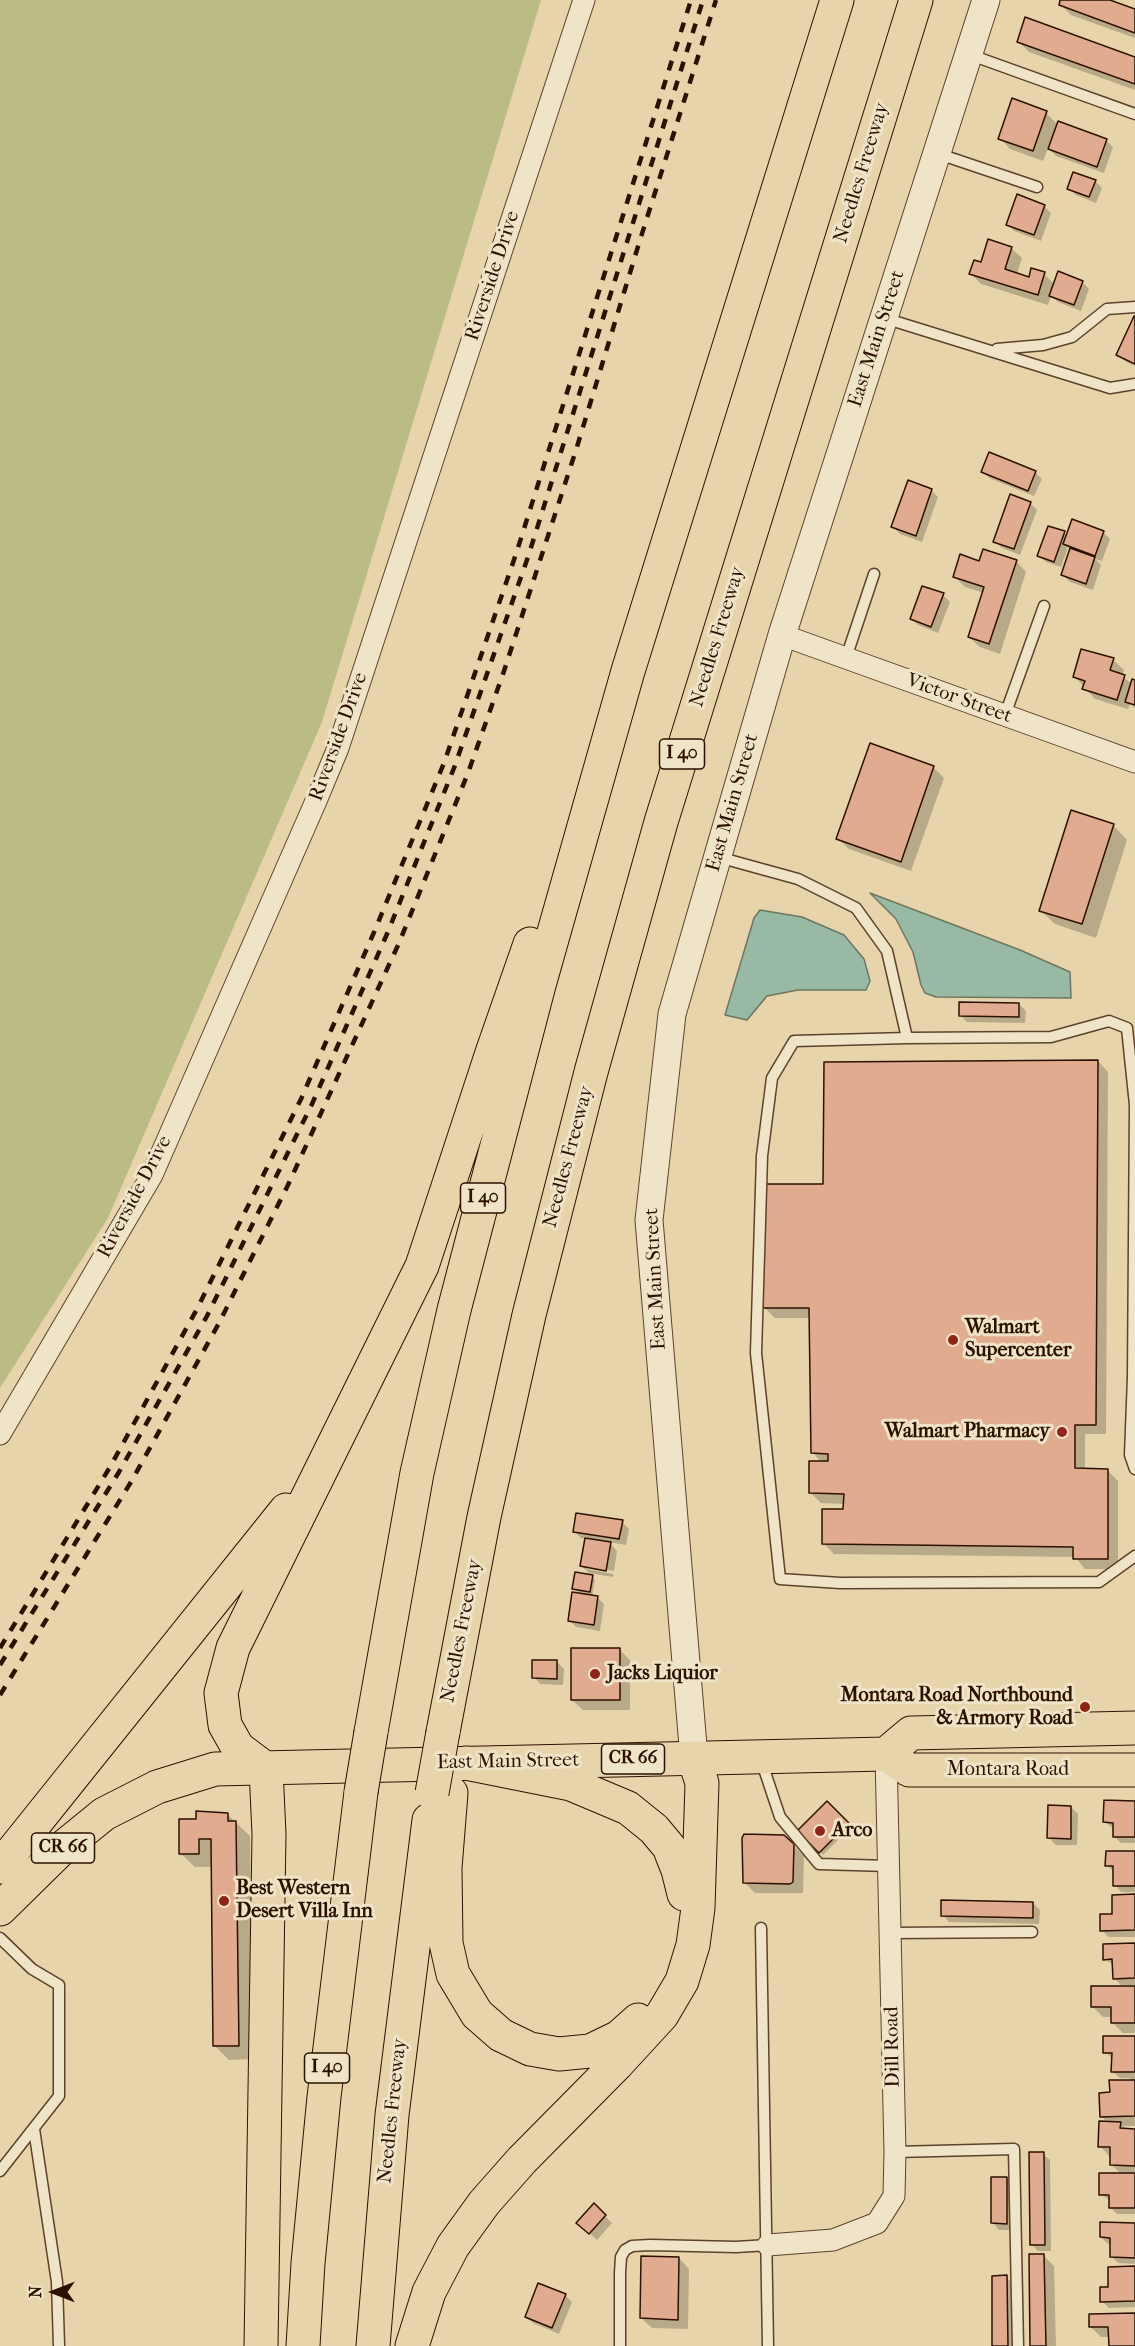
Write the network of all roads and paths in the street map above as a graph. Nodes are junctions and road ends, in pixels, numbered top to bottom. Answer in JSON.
{"nodes":[{"id":1,"x":584,"y":0,"type":"edge"},
{"id":2,"x":837,"y":0,"type":"edge"},
{"id":3,"x":916,"y":0,"type":"edge"},
{"id":4,"x":986,"y":0,"type":"edge"},
{"id":5,"x":968,"y":54,"type":"junction"},
{"id":6,"x":1135,"y":114,"type":"edge"},
{"id":7,"x":936,"y":153,"type":"junction"},
{"id":8,"x":1037,"y":187,"type":"dead end"},
{"id":9,"x":1135,"y":307,"type":"edge"},
{"id":10,"x":884,"y":318,"type":"junction"},
{"id":11,"x":990,"y":350,"type":"junction"},
{"id":12,"x":1135,"y":384,"type":"edge"},
{"id":13,"x":874,"y":574,"type":"dead end"},
{"id":14,"x":1044,"y":606,"type":"dead end"},
{"id":15,"x":782,"y":635,"type":"junction"},
{"id":16,"x":846,"y":658,"type":"junction"},
{"id":17,"x":628,"y":671,"type":"junction"},
{"id":18,"x":1005,"y":715,"type":"junction"},
{"id":19,"x":1135,"y":762,"type":"edge"},
{"id":20,"x":718,"y":857,"type":"junction"},
{"id":21,"x":907,"y":1038,"type":"junction"},
{"id":22,"x":0,"y":1434,"type":"edge"},
{"id":23,"x":326,"y":1459,"type":"junction"},
{"id":24,"x":1135,"y":1469,"type":"edge"},
{"id":25,"x":1135,"y":1556,"type":"edge"},
{"id":26,"x":1135,"y":1728,"type":"edge"},
{"id":27,"x":886,"y":1754,"type":"junction"},
{"id":28,"x":759,"y":1756,"type":"junction"},
{"id":29,"x":694,"y":1758,"type":"junction"},
{"id":30,"x":466,"y":1763,"type":"junction"},
{"id":31,"x":266,"y":1769,"type":"junction"},
{"id":32,"x":1135,"y":1770,"type":"edge"},
{"id":33,"x":442,"y":1793,"type":"junction"},
{"id":34,"x":889,"y":1866,"type":"junction"},
{"id":35,"x":0,"y":1867,"type":"edge"},
{"id":36,"x":684,"y":1894,"type":"junction"},
{"id":37,"x":0,"y":1909,"type":"edge"},
{"id":38,"x":761,"y":1928,"type":"dead end"},
{"id":39,"x":1032,"y":1932,"type":"dead end"},
{"id":40,"x":890,"y":1933,"type":"junction"},
{"id":41,"x":0,"y":1938,"type":"edge"},
{"id":42,"x":34,"y":2129,"type":"junction"},
{"id":43,"x":895,"y":2152,"type":"junction"},
{"id":44,"x":0,"y":2172,"type":"edge"},
{"id":45,"x":768,"y":2245,"type":"junction"},
{"id":46,"x":59,"y":2346,"type":"edge"},
{"id":47,"x":261,"y":2346,"type":"edge"},
{"id":48,"x":303,"y":2346,"type":"edge"},
{"id":49,"x":373,"y":2346,"type":"edge"},
{"id":50,"x":412,"y":2346,"type":"edge"},
{"id":51,"x":620,"y":2346,"type":"edge"},
{"id":52,"x":768,"y":2346,"type":"edge"},
{"id":53,"x":1018,"y":2346,"type":"edge"}],
"edges":[{"from":1,"to":22,"type":"street","name":"Riverside Drive"},
{"from":2,"to":17,"type":"main road","number":"I 40"},
{"from":3,"to":33,"type":"main road","name":"Needles Freeway","number":"I 40","bridge":true},
{"from":4,"to":5,"type":"street","name":"East Main Street","number":"CR 66"},
{"from":5,"to":6,"type":"lane"},
{"from":5,"to":7,"type":"street","name":"East Main Street","number":"CR 66"},
{"from":7,"to":8,"type":"lane"},
{"from":7,"to":10,"type":"street","name":"East Main Street","number":"CR 66"},
{"from":9,"to":11,"type":"lane"},
{"from":10,"to":11,"type":"lane"},
{"from":10,"to":15,"type":"street","name":"East Main Street","number":"CR 66"},
{"from":11,"to":12,"type":"lane"},
{"from":13,"to":16,"type":"lane"},
{"from":14,"to":18,"type":"lane"},
{"from":15,"to":16,"type":"street","name":"Victor Street"},
{"from":15,"to":20,"type":"street","name":"East Main Street","number":"CR 66"},
{"from":16,"to":18,"type":"street","name":"Victor Street"},
{"from":17,"to":23,"type":"main road"},
{"from":17,"to":48,"type":"main road","number":"I 40","bridge":true},
{"from":18,"to":19,"type":"street","name":"Victor Street"},
{"from":20,"to":21,"type":"lane"},
{"from":20,"to":29,"type":"street","name":"East Main Street","number":"CR 66"},
{"from":21,"to":24,"type":"lane"},
{"from":21,"to":25,"type":"lane"},
{"from":23,"to":31,"type":"main road"},
{"from":23,"to":35,"type":"main road"},
{"from":26,"to":27,"type":"main road","name":"Montara Road"},
{"from":27,"to":28,"type":"main road"},
{"from":27,"to":32,"type":"main road","name":"Montara Road"},
{"from":27,"to":34,"type":"street","name":"Dill Road"},
{"from":28,"to":29,"type":"main road"},
{"from":28,"to":34,"type":"lane"},
{"from":29,"to":30,"type":"main road","name":"East Main Street","number":"CR 66"},
{"from":29,"to":36,"type":"main road"},
{"from":29,"to":50,"type":"main road"},
{"from":30,"to":31,"type":"main road","name":"East Main Street","number":"CR 66"},
{"from":30,"to":36,"type":"main road"},
{"from":31,"to":37,"type":"main road","name":"East Main Street","number":"CR 66"},
{"from":31,"to":47,"type":"main road"},
{"from":33,"to":36,"type":"main road"},
{"from":33,"to":49,"type":"main road","name":"Needles Freeway","number":"I 40"},
{"from":34,"to":40,"type":"street","name":"Dill Road"},
{"from":38,"to":45,"type":"lane"},
{"from":39,"to":40,"type":"lane"},
{"from":40,"to":43,"type":"street","name":"Dill Road"},
{"from":41,"to":42,"type":"lane"},
{"from":42,"to":44,"type":"lane"},
{"from":42,"to":46,"type":"lane"},
{"from":43,"to":45,"type":"street","name":"Dill Road"},
{"from":43,"to":53,"type":"lane"},
{"from":45,"to":51,"type":"lane"},
{"from":45,"to":52,"type":"lane"}]}
